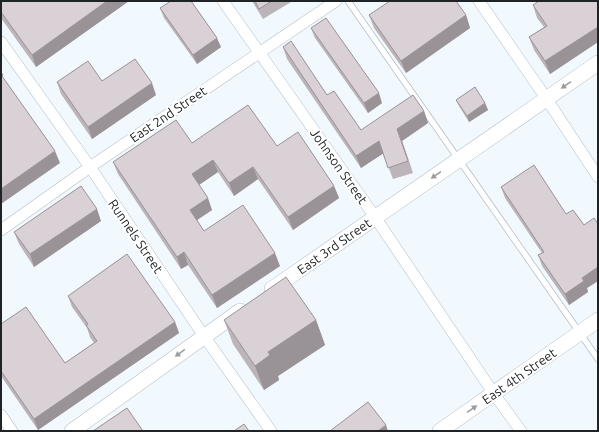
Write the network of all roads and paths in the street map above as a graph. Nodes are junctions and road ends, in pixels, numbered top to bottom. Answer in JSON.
{"nodes":[{"id":1,"x":223,"y":1,"type":"edge"},
{"id":2,"x":336,"y":1,"type":"edge"},
{"id":3,"x":348,"y":1,"type":"edge"},
{"id":4,"x":479,"y":1,"type":"edge"},
{"id":5,"x":1,"y":42,"type":"edge"},
{"id":6,"x":259,"y":53,"type":"junction"},
{"id":7,"x":598,"y":63,"type":"edge"},
{"id":8,"x":546,"y":98,"type":"junction"},
{"id":9,"x":458,"y":159,"type":"junction"},
{"id":10,"x":90,"y":167,"type":"junction"},
{"id":11,"x":598,"y":177,"type":"edge"},
{"id":12,"x":375,"y":217,"type":"junction"},
{"id":13,"x":1,"y":230,"type":"edge"},
{"id":14,"x":261,"y":296,"type":"edge"},
{"id":15,"x":248,"y":305,"type":"edge"},
{"id":16,"x":598,"y":320,"type":"edge"},
{"id":17,"x":580,"y":333,"type":"junction"},
{"id":18,"x":204,"y":336,"type":"junction"},
{"id":19,"x":598,"y":359,"type":"edge"},
{"id":20,"x":494,"y":394,"type":"junction"},
{"id":21,"x":1,"y":415,"type":"edge"},
{"id":22,"x":12,"y":431,"type":"edge"},
{"id":23,"x":72,"y":431,"type":"edge"},
{"id":24,"x":271,"y":431,"type":"edge"},
{"id":25,"x":440,"y":431,"type":"edge"},
{"id":26,"x":521,"y":431,"type":"edge"}],
"edges":[{"from":1,"to":6,"type":"street","name":"Johnson Street"},
{"from":2,"to":6,"type":"street","name":"East 2nd Street"},
{"from":3,"to":9,"type":"lane"},
{"from":4,"to":8,"type":"street"},
{"from":5,"to":10,"type":"street","name":"Runnels Street"},
{"from":6,"to":10,"type":"street","name":"East 2nd Street"},
{"from":6,"to":12,"type":"street","name":"Johnson Street"},
{"from":7,"to":8,"type":"main road","name":"East 3rd Street","one_way":true},
{"from":8,"to":9,"type":"main road","name":"East 3rd Street"},
{"from":8,"to":11,"type":"street"},
{"from":9,"to":12,"type":"main road","name":"East 3rd Street","one_way":true},
{"from":9,"to":17,"type":"lane"},
{"from":10,"to":13,"type":"street","name":"East 2nd Street"},
{"from":10,"to":18,"type":"street","name":"Runnels Street"},
{"from":12,"to":14,"type":"main road","name":"East 3rd Street"},
{"from":12,"to":20,"type":"street","name":"Johnson Street"},
{"from":15,"to":18,"type":"main road"},
{"from":16,"to":17,"type":"main road","name":"East 4th Street"},
{"from":17,"to":19,"type":"lane"},
{"from":17,"to":20,"type":"main road","name":"East 4th Street"},
{"from":18,"to":23,"type":"main road","one_way":true},
{"from":18,"to":24,"type":"street","name":"Runnels Street"},
{"from":25,"to":20,"type":"main road","name":"East 4th Street","one_way":true},
{"from":20,"to":26,"type":"street","name":"Johnson Street"},
{"from":21,"to":22,"type":"street"}]}
